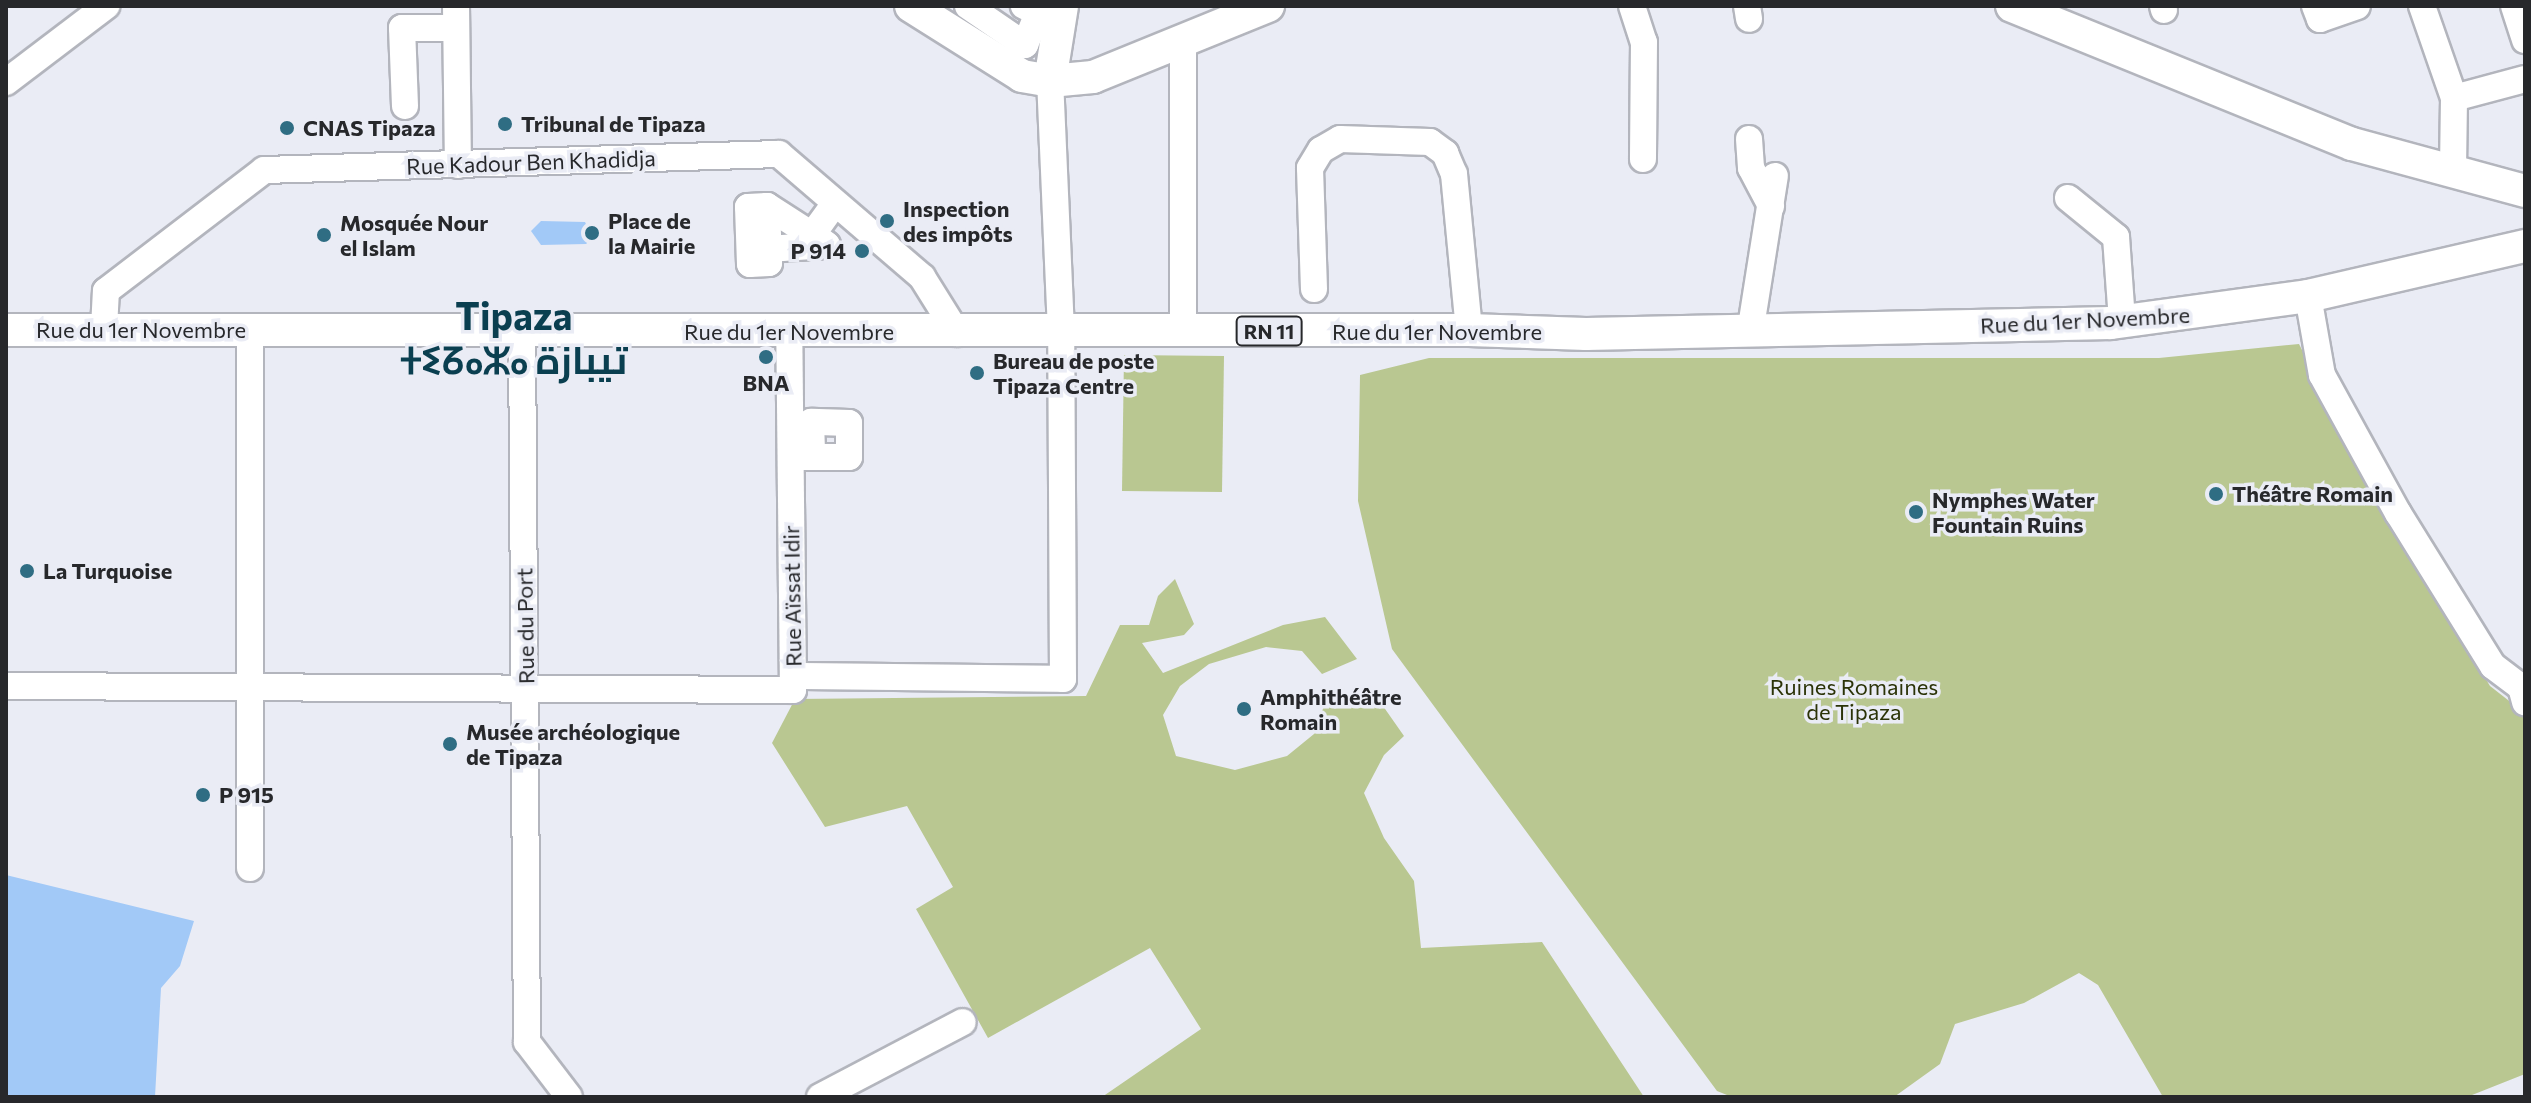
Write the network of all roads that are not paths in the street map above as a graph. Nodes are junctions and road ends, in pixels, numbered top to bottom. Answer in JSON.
{"nodes":[{"id":1,"x":106,"y":6,"type":"edge"},
{"id":2,"x":911,"y":6,"type":"edge"},
{"id":3,"x":968,"y":6,"type":"edge"},
{"id":4,"x":989,"y":6,"type":"edge"},
{"id":5,"x":1062,"y":6,"type":"edge"},
{"id":6,"x":1268,"y":6,"type":"edge"},
{"id":7,"x":1632,"y":6,"type":"edge"},
{"id":8,"x":2012,"y":6,"type":"edge"},
{"id":9,"x":2315,"y":6,"type":"edge"},
{"id":10,"x":2357,"y":6,"type":"edge"},
{"id":11,"x":2422,"y":6,"type":"edge"},
{"id":12,"x":2514,"y":6,"type":"edge"},
{"id":13,"x":456,"y":17,"type":"edge"},
{"id":14,"x":1027,"y":18,"type":"edge"},
{"id":15,"x":1183,"y":40,"type":"junction"},
{"id":16,"x":2525,"y":40,"type":"edge"},
{"id":17,"x":2525,"y":79,"type":"edge"},
{"id":18,"x":1050,"y":81,"type":"junction"},
{"id":19,"x":6,"y":82,"type":"edge"},
{"id":20,"x":2454,"y":98,"type":"junction"},
{"id":21,"x":405,"y":106,"type":"dead end"},
{"id":22,"x":1749,"y":139,"type":"dead end"},
{"id":23,"x":1643,"y":159,"type":"dead end"},
{"id":24,"x":458,"y":165,"type":"junction"},
{"id":25,"x":2453,"y":170,"type":"junction"},
{"id":26,"x":1775,"y":176,"type":"dead end"},
{"id":27,"x":2525,"y":191,"type":"edge"},
{"id":28,"x":2068,"y":198,"type":"dead end"},
{"id":29,"x":835,"y":203,"type":"junction"},
{"id":30,"x":1771,"y":206,"type":"junction"},
{"id":31,"x":808,"y":241,"type":"junction"},
{"id":32,"x":2525,"y":246,"type":"edge"},
{"id":33,"x":1314,"y":289,"type":"dead end"},
{"id":34,"x":2308,"y":296,"type":"junction"},
{"id":35,"x":2122,"y":321,"type":"junction"},
{"id":36,"x":104,"y":328,"type":"junction"},
{"id":37,"x":6,"y":330,"type":"edge"},
{"id":38,"x":789,"y":330,"type":"junction"},
{"id":39,"x":1469,"y":330,"type":"junction"},
{"id":40,"x":250,"y":331,"type":"junction"},
{"id":41,"x":1061,"y":331,"type":"junction"},
{"id":42,"x":1183,"y":331,"type":"junction"},
{"id":43,"x":522,"y":333,"type":"junction"},
{"id":44,"x":957,"y":333,"type":"junction"},
{"id":45,"x":1750,"y":333,"type":"junction"},
{"id":46,"x":793,"y":676,"type":"junction"},
{"id":47,"x":6,"y":686,"type":"edge"},
{"id":48,"x":249,"y":689,"type":"junction"},
{"id":49,"x":526,"y":691,"type":"junction"},
{"id":50,"x":2524,"y":692,"type":"edge"},
{"id":51,"x":250,"y":868,"type":"dead end"},
{"id":52,"x":963,"y":1022,"type":"dead end"},
{"id":53,"x":569,"y":1097,"type":"edge"},
{"id":54,"x":820,"y":1097,"type":"edge"}],
"edges":[{"from":1,"to":19,"type":"street"},
{"from":2,"to":18,"type":"main road"},
{"from":3,"to":14,"type":"street"},
{"from":4,"to":14,"type":"street"},
{"from":5,"to":18,"type":"main road"},
{"from":6,"to":15,"type":"main road"},
{"from":7,"to":23,"type":"street"},
{"from":8,"to":25,"type":"main road"},
{"from":9,"to":10,"type":"street"},
{"from":11,"to":20,"type":"street"},
{"from":12,"to":16,"type":"street"},
{"from":13,"to":21,"type":"street"},
{"from":13,"to":24,"type":"street"},
{"from":15,"to":18,"type":"main road"},
{"from":15,"to":42,"type":"street"},
{"from":17,"to":20,"type":"street"},
{"from":18,"to":41,"type":"street"},
{"from":20,"to":25,"type":"street"},
{"from":22,"to":30,"type":"street"},
{"from":24,"to":29,"type":"street","name":"Rue Kadour Ben Khadidja"},
{"from":24,"to":36,"type":"street","name":"Rue Kadour Ben Khadidja"},
{"from":25,"to":27,"type":"main road"},
{"from":26,"to":30,"type":"street"},
{"from":28,"to":35,"type":"street"},
{"from":29,"to":31,"type":"street"},
{"from":29,"to":44,"type":"street","name":"Rue Kadour Ben Khadidja"},
{"from":30,"to":45,"type":"street"},
{"from":31,"to":31,"type":"street"},
{"from":32,"to":34,"type":"main road","name":"Rue du 1er Novembre","number":"RN 11"},
{"from":33,"to":39,"type":"street"},
{"from":34,"to":35,"type":"main road","name":"Rue du 1er Novembre","number":"RN 11"},
{"from":34,"to":50,"type":"street"},
{"from":35,"to":45,"type":"main road","name":"Rue du 1er Novembre","number":"RN 11"},
{"from":36,"to":37,"type":"main road","name":"Rue du 1er Novembre","number":"RN 11"},
{"from":36,"to":40,"type":"main road","name":"Rue du 1er Novembre","number":"RN 11"},
{"from":38,"to":43,"type":"main road","name":"Rue du 1er Novembre","number":"RN 11"},
{"from":38,"to":44,"type":"main road","name":"Rue du 1er Novembre","number":"RN 11"},
{"from":38,"to":46,"type":"street","name":"Rue Aïssat Idir"},
{"from":39,"to":42,"type":"main road","name":"Rue du 1er Novembre","number":"RN 11"},
{"from":39,"to":45,"type":"main road","name":"Rue du 1er Novembre","number":"RN 11"},
{"from":40,"to":43,"type":"main road","name":"Rue du 1er Novembre","number":"RN 11"},
{"from":40,"to":48,"type":"street"},
{"from":41,"to":42,"type":"main road","name":"Rue du 1er Novembre","number":"RN 11"},
{"from":41,"to":44,"type":"main road","name":"Rue du 1er Novembre","number":"RN 11"},
{"from":41,"to":46,"type":"street"},
{"from":43,"to":49,"type":"street","name":"Rue du Port"},
{"from":46,"to":49,"type":"street","name":"Rue Aïssat Idir"},
{"from":47,"to":48,"type":"street"},
{"from":48,"to":49,"type":"street"},
{"from":48,"to":51,"type":"street"},
{"from":49,"to":53,"type":"street","name":"Rue du Port"},
{"from":52,"to":54,"type":"street"}]}
